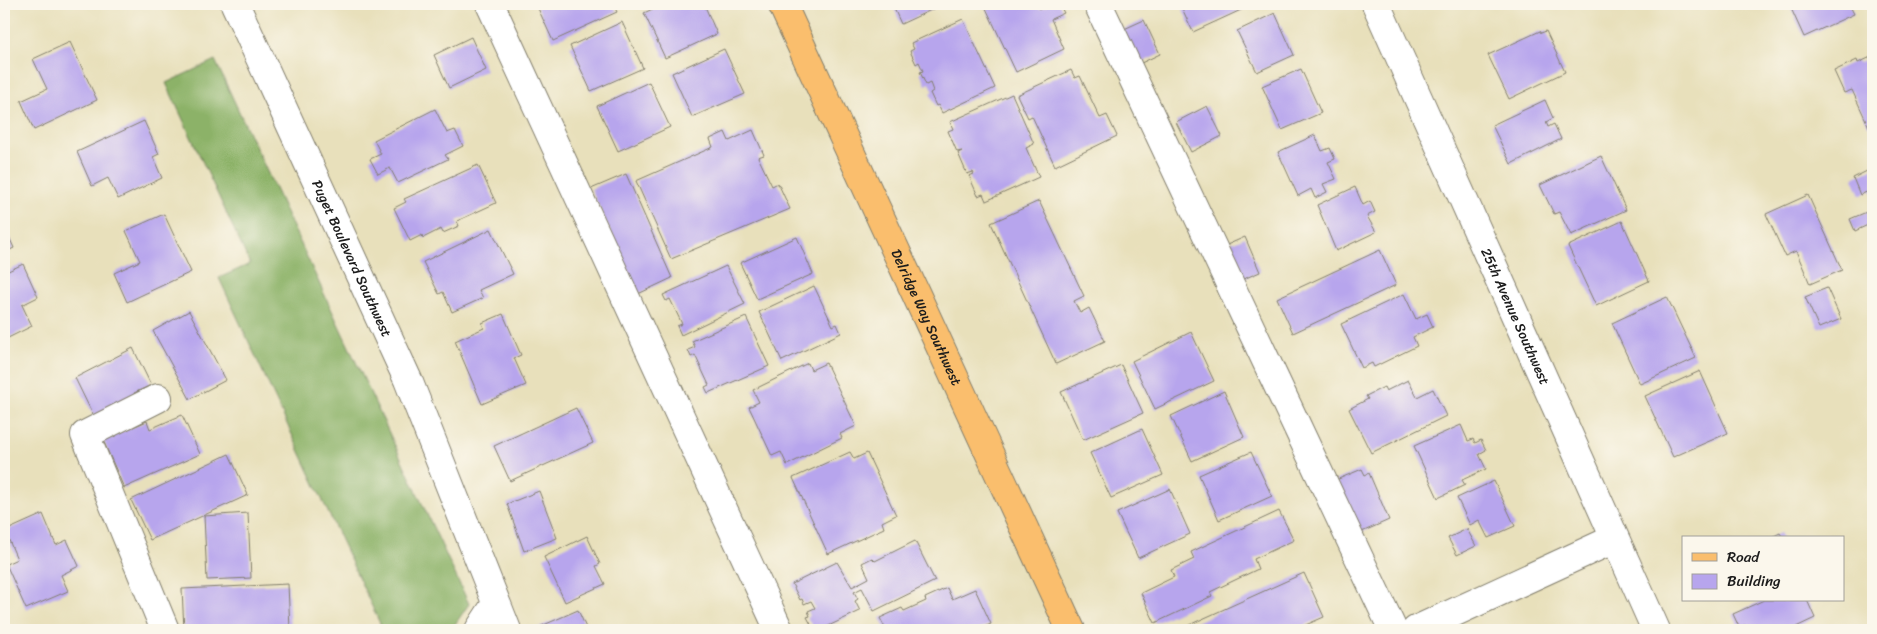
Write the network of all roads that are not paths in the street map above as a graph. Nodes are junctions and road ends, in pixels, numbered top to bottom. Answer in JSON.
{"nodes":[{"id":1,"x":235,"y":4,"type":"edge"},
{"id":2,"x":490,"y":4,"type":"edge"},
{"id":3,"x":782,"y":4,"type":"edge"},
{"id":4,"x":1098,"y":4,"type":"edge"},
{"id":5,"x":1376,"y":4,"type":"edge"},
{"id":6,"x":158,"y":398,"type":"dead end"},
{"id":7,"x":1614,"y":539,"type":"junction"},
{"id":8,"x":496,"y":604,"type":"junction"},
{"id":9,"x":165,"y":630,"type":"edge"},
{"id":10,"x":479,"y":630,"type":"edge"},
{"id":11,"x":507,"y":630,"type":"edge"},
{"id":12,"x":779,"y":630,"type":"edge"},
{"id":13,"x":1071,"y":630,"type":"edge"},
{"id":14,"x":1393,"y":630,"type":"edge"},
{"id":15,"x":1416,"y":630,"type":"edge"},
{"id":16,"x":1656,"y":630,"type":"edge"}],
"edges":[{"from":1,"to":8,"type":"street","name":"Puget Boulevard Southwest"},
{"from":2,"to":12,"type":"street"},
{"from":3,"to":13,"type":"main road","name":"Delridge Way Southwest"},
{"from":4,"to":14,"type":"street"},
{"from":5,"to":7,"type":"street","name":"25th Avenue Southwest"},
{"from":6,"to":9,"type":"street"},
{"from":7,"to":15,"type":"street"},
{"from":7,"to":16,"type":"street","name":"25th Avenue Southwest"},
{"from":8,"to":10,"type":"street"},
{"from":8,"to":11,"type":"street","name":"Puget Boulevard Southwest"}]}
